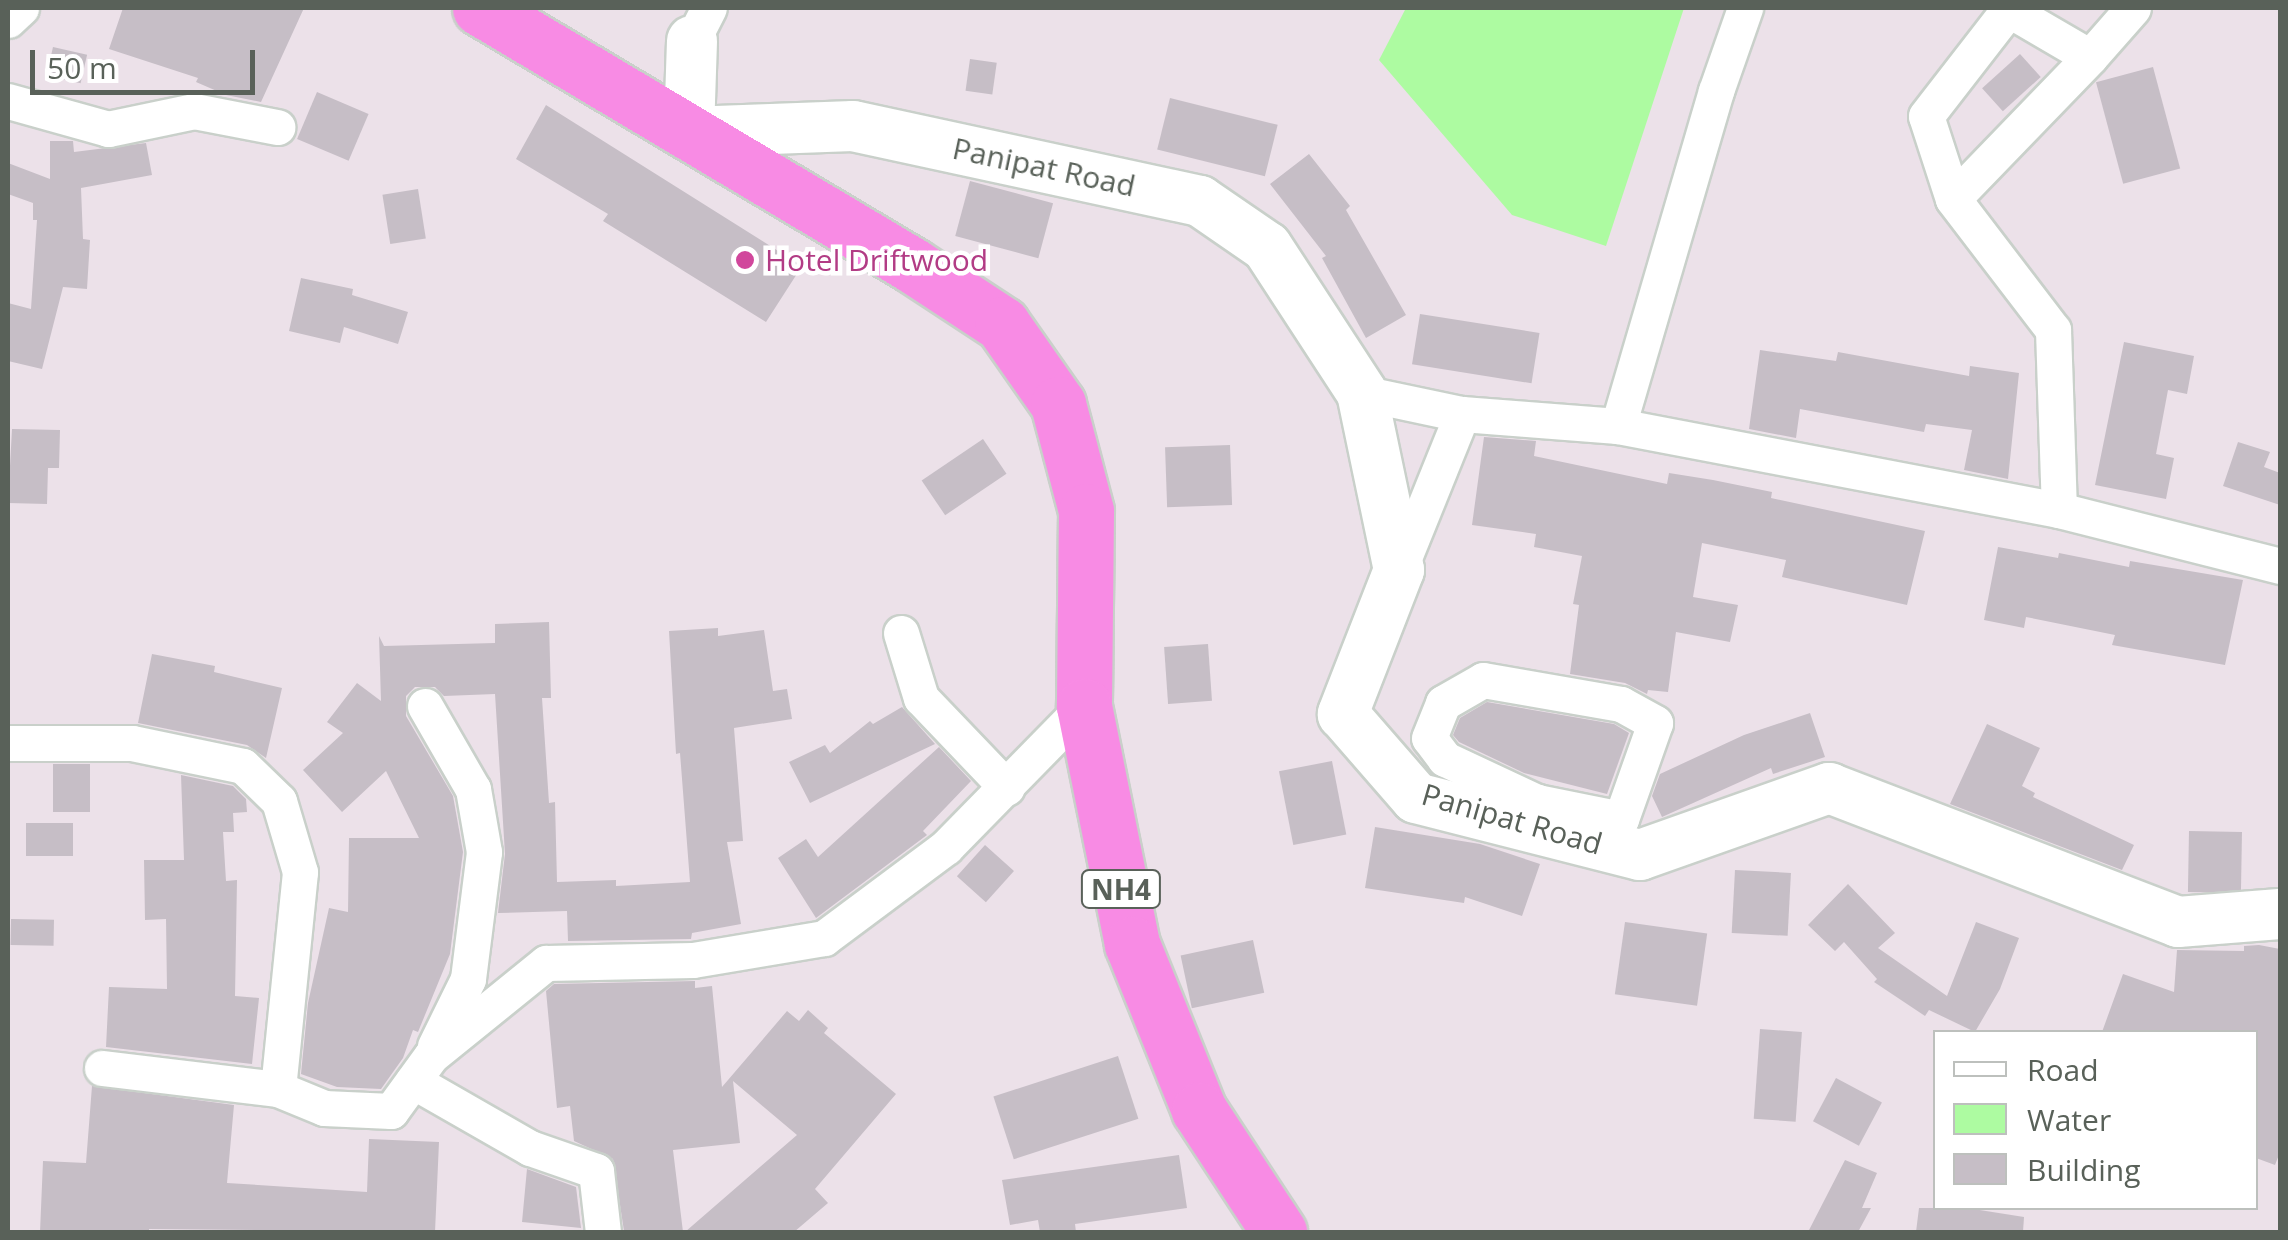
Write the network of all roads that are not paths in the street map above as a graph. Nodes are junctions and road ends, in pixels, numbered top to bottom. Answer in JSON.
{"nodes":[{"id":1,"x":20,"y":8,"type":"edge"},
{"id":2,"x":480,"y":8,"type":"edge"},
{"id":3,"x":1745,"y":8,"type":"edge"},
{"id":4,"x":2008,"y":8,"type":"edge"},
{"id":5,"x":2134,"y":8,"type":"edge"},
{"id":6,"x":8,"y":20,"type":"edge"},
{"id":7,"x":701,"y":24,"type":"edge"},
{"id":8,"x":2090,"y":57,"type":"junction"},
{"id":9,"x":8,"y":102,"type":"edge"},
{"id":10,"x":277,"y":127,"type":"dead end"},
{"id":11,"x":688,"y":132,"type":"junction"},
{"id":12,"x":1952,"y":199,"type":"junction"},
{"id":13,"x":1362,"y":392,"type":"junction"},
{"id":14,"x":1462,"y":414,"type":"junction"},
{"id":15,"x":1618,"y":426,"type":"junction"},
{"id":16,"x":2059,"y":510,"type":"junction"},
{"id":17,"x":2280,"y":566,"type":"edge"},
{"id":18,"x":1400,"y":570,"type":"junction"},
{"id":19,"x":901,"y":633,"type":"dead end"},
{"id":20,"x":425,"y":706,"type":"dead end"},
{"id":21,"x":1084,"y":706,"type":"junction"},
{"id":22,"x":8,"y":743,"type":"edge"},
{"id":23,"x":1007,"y":788,"type":"junction"},
{"id":24,"x":1533,"y":814,"type":"junction"},
{"id":25,"x":2280,"y":914,"type":"edge"},
{"id":26,"x":102,"y":1068,"type":"dead end"},
{"id":27,"x":422,"y":1068,"type":"junction"},
{"id":28,"x":278,"y":1090,"type":"junction"},
{"id":29,"x":603,"y":1232,"type":"edge"},
{"id":30,"x":1279,"y":1232,"type":"edge"}],
"edges":[{"from":1,"to":6,"type":"street"},
{"from":2,"to":11,"type":"highway","number":"NH4"},
{"from":3,"to":15,"type":"street"},
{"from":4,"to":8,"type":"street"},
{"from":4,"to":12,"type":"street"},
{"from":5,"to":8,"type":"street"},
{"from":7,"to":11,"type":"street"},
{"from":8,"to":12,"type":"street"},
{"from":9,"to":10,"type":"street"},
{"from":11,"to":13,"type":"street","name":"Panipat Road"},
{"from":11,"to":21,"type":"highway","number":"NH4"},
{"from":12,"to":16,"type":"street"},
{"from":13,"to":14,"type":"street"},
{"from":13,"to":18,"type":"street","name":"Panipat Road"},
{"from":14,"to":15,"type":"street"},
{"from":14,"to":18,"type":"street"},
{"from":15,"to":16,"type":"street"},
{"from":16,"to":17,"type":"street"},
{"from":18,"to":24,"type":"street","name":"Panipat Road"},
{"from":19,"to":23,"type":"street"},
{"from":20,"to":27,"type":"street"},
{"from":21,"to":23,"type":"street"},
{"from":21,"to":30,"type":"highway","number":"NH4"},
{"from":22,"to":28,"type":"street"},
{"from":23,"to":27,"type":"street"},
{"from":24,"to":24,"type":"street"},
{"from":24,"to":25,"type":"street","name":"Panipat Road"},
{"from":26,"to":28,"type":"street"},
{"from":27,"to":28,"type":"street"},
{"from":27,"to":29,"type":"street"}]}
